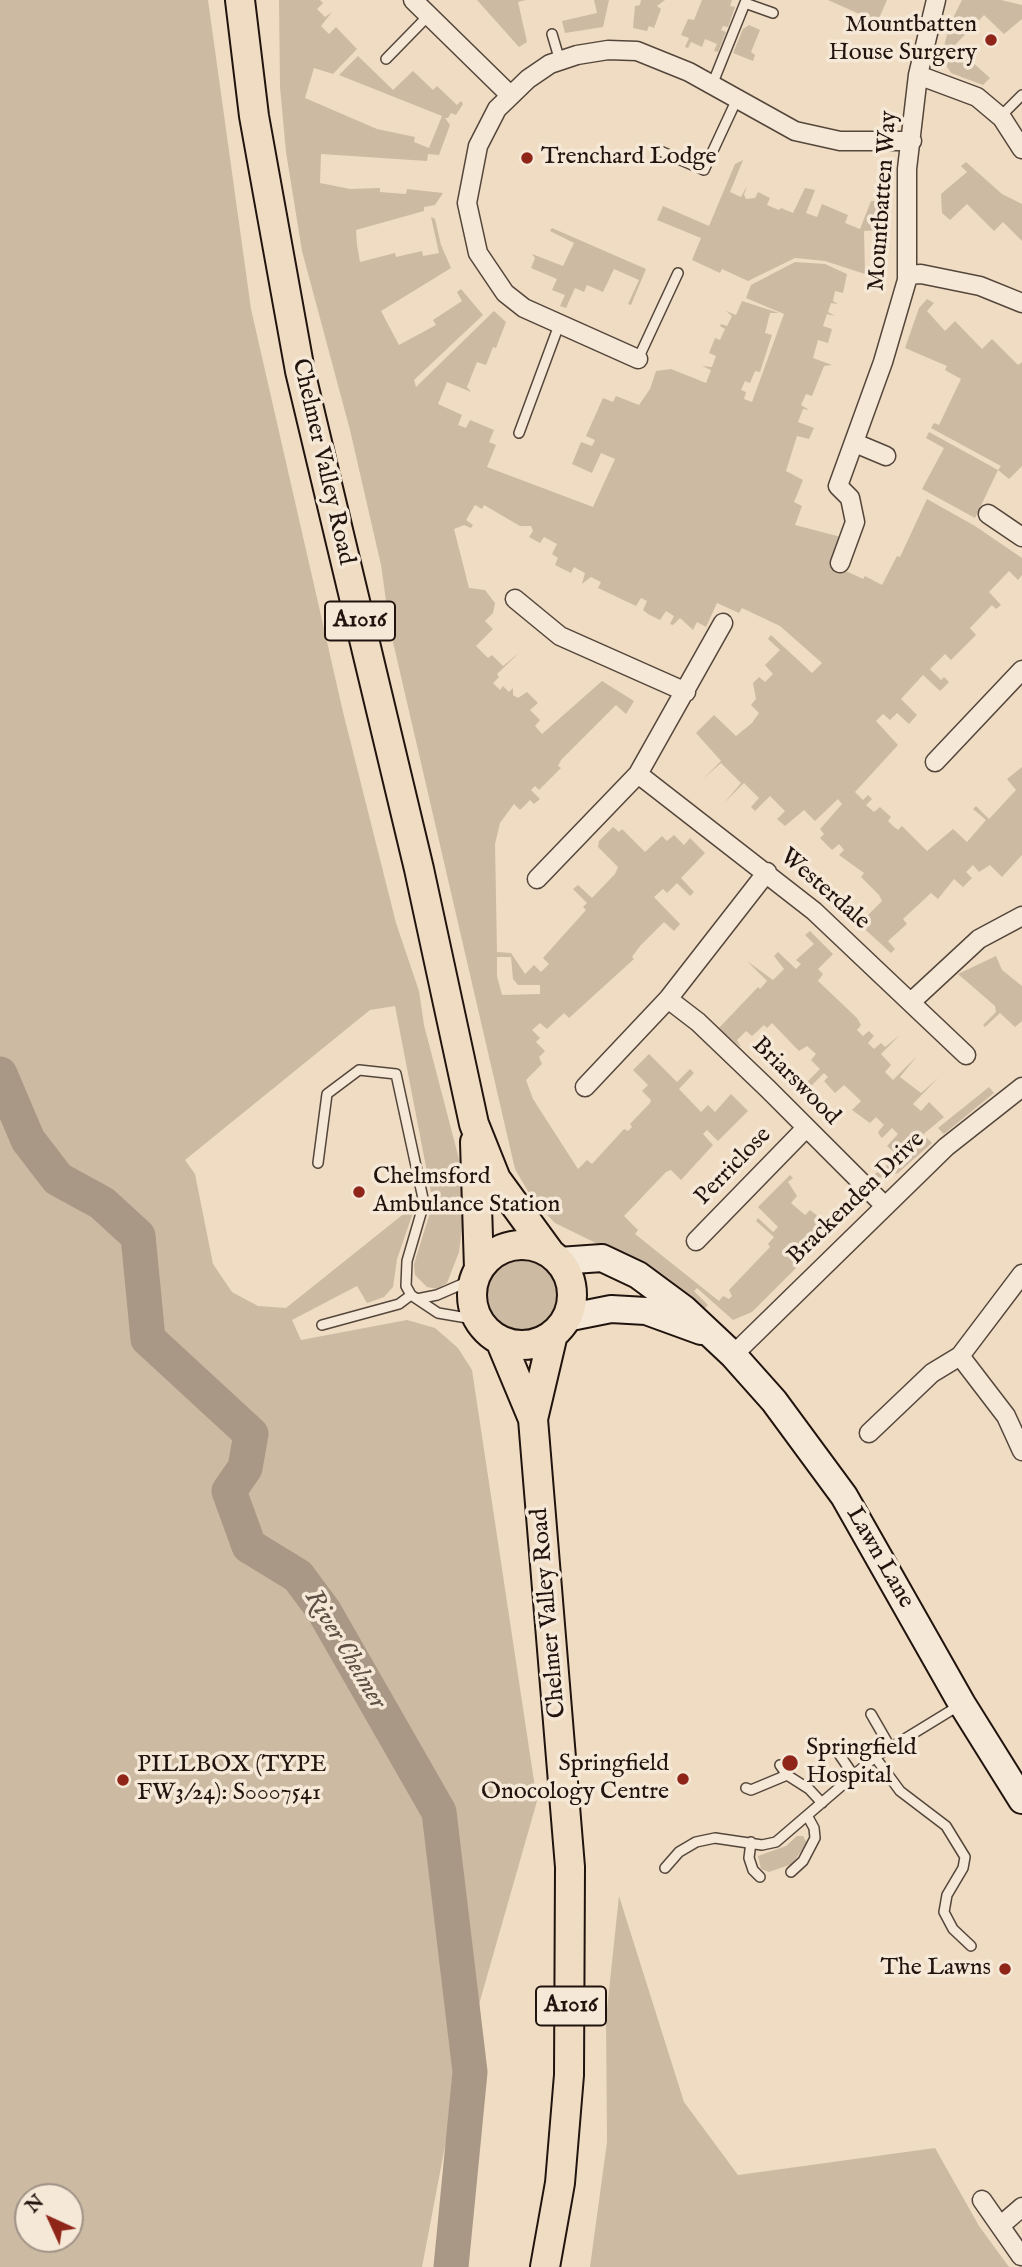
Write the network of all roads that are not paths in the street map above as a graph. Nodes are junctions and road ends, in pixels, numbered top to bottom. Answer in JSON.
{"nodes":[{"id":1,"x":240,"y":0,"type":"edge"},
{"id":2,"x":413,"y":0,"type":"edge"},
{"id":3,"x":936,"y":0,"type":"edge"},
{"id":4,"x":773,"y":13,"type":"dead end"},
{"id":5,"x":429,"y":15,"type":"junction"},
{"id":6,"x":552,"y":34,"type":"dead end"},
{"id":7,"x":386,"y":59,"type":"dead end"},
{"id":8,"x":559,"y":61,"type":"junction"},
{"id":9,"x":918,"y":75,"type":"junction"},
{"id":10,"x":712,"y":85,"type":"junction"},
{"id":11,"x":1022,"y":94,"type":"edge"},
{"id":12,"x":510,"y":95,"type":"junction"},
{"id":13,"x":737,"y":99,"type":"junction"},
{"id":14,"x":1000,"y":117,"type":"junction"},
{"id":15,"x":912,"y":141,"type":"junction"},
{"id":16,"x":1022,"y":149,"type":"edge"},
{"id":17,"x":660,"y":151,"type":"dead end"},
{"id":18,"x":678,"y":273,"type":"dead end"},
{"id":19,"x":907,"y":275,"type":"junction"},
{"id":20,"x":1022,"y":303,"type":"edge"},
{"id":21,"x":559,"y":326,"type":"junction"},
{"id":22,"x":638,"y":359,"type":"joint"},
{"id":23,"x":519,"y":433,"type":"dead end"},
{"id":24,"x":855,"y":443,"type":"junction"},
{"id":25,"x":886,"y":456,"type":"dead end"},
{"id":26,"x":988,"y":514,"type":"dead end"},
{"id":27,"x":1022,"y":537,"type":"edge"},
{"id":28,"x":840,"y":563,"type":"dead end"},
{"id":29,"x":515,"y":599,"type":"dead end"},
{"id":30,"x":723,"y":623,"type":"dead end"},
{"id":31,"x":1022,"y":670,"type":"edge"},
{"id":32,"x":686,"y":692,"type":"junction"},
{"id":33,"x":935,"y":762,"type":"dead end"},
{"id":34,"x":638,"y":774,"type":"junction"},
{"id":35,"x":767,"y":872,"type":"junction"},
{"id":36,"x":537,"y":879,"type":"dead end"},
{"id":37,"x":1022,"y":916,"type":"edge"},
{"id":38,"x":667,"y":999,"type":"junction"},
{"id":39,"x":911,"y":1002,"type":"junction"},
{"id":40,"x":965,"y":1055,"type":"dead end"},
{"id":41,"x":585,"y":1087,"type":"dead end"},
{"id":42,"x":1022,"y":1087,"type":"edge"},
{"id":43,"x":474,"y":1124,"type":"junction"},
{"id":44,"x":806,"y":1128,"type":"junction"},
{"id":45,"x":318,"y":1163,"type":"dead end"},
{"id":46,"x":884,"y":1205,"type":"junction"},
{"id":47,"x":696,"y":1241,"type":"dead end"},
{"id":48,"x":555,"y":1257,"type":"junction"},
{"id":49,"x":477,"y":1274,"type":"junction"},
{"id":50,"x":1022,"y":1274,"type":"edge"},
{"id":51,"x":414,"y":1297,"type":"junction"},
{"id":52,"x":479,"y":1320,"type":"junction"},
{"id":53,"x":322,"y":1325,"type":"dead end"},
{"id":54,"x":560,"y":1326,"type":"junction"},
{"id":55,"x":712,"y":1335,"type":"junction"},
{"id":56,"x":500,"y":1340,"type":"junction"},
{"id":57,"x":733,"y":1355,"type":"junction"},
{"id":58,"x":960,"y":1356,"type":"junction"},
{"id":59,"x":533,"y":1419,"type":"junction"},
{"id":60,"x":869,"y":1433,"type":"dead end"},
{"id":61,"x":1022,"y":1451,"type":"edge"},
{"id":62,"x":962,"y":1704,"type":"junction"},
{"id":63,"x":871,"y":1714,"type":"dead end"},
{"id":64,"x":890,"y":1747,"type":"junction"},
{"id":65,"x":839,"y":1754,"type":"dead end"},
{"id":66,"x":875,"y":1758,"type":"junction"},
{"id":67,"x":780,"y":1765,"type":"dead end"},
{"id":68,"x":788,"y":1775,"type":"junction"},
{"id":69,"x":854,"y":1776,"type":"junction"},
{"id":70,"x":746,"y":1788,"type":"dead end"},
{"id":71,"x":1022,"y":1800,"type":"edge"},
{"id":72,"x":822,"y":1803,"type":"junction"},
{"id":73,"x":808,"y":1817,"type":"junction"},
{"id":74,"x":751,"y":1842,"type":"junction"},
{"id":75,"x":665,"y":1868,"type":"dead end"},
{"id":76,"x":791,"y":1872,"type":"dead end"},
{"id":77,"x":760,"y":1877,"type":"dead end"},
{"id":78,"x":971,"y":1946,"type":"dead end"},
{"id":79,"x":982,"y":2200,"type":"dead end"},
{"id":80,"x":1022,"y":2207,"type":"edge"},
{"id":81,"x":1000,"y":2226,"type":"junction"},
{"id":82,"x":1021,"y":2256,"type":"edge"},
{"id":83,"x":544,"y":2267,"type":"edge"}],
"edges":[{"from":1,"to":43,"type":"main road","name":"Chelmer Valley Road","number":"A1016"},
{"from":2,"to":5,"type":"street"},
{"from":3,"to":9,"type":"street","name":"Mountbatten Way"},
{"from":4,"to":10,"type":"lane"},
{"from":5,"to":7,"type":"lane"},
{"from":5,"to":12,"type":"street"},
{"from":6,"to":8,"type":"lane"},
{"from":8,"to":10,"type":"street"},
{"from":8,"to":12,"type":"street"},
{"from":9,"to":14,"type":"street"},
{"from":9,"to":15,"type":"street","name":"Mountbatten Way"},
{"from":10,"to":13,"type":"street"},
{"from":11,"to":14,"type":"lane"},
{"from":12,"to":21,"type":"street"},
{"from":13,"to":15,"type":"street"},
{"from":13,"to":17,"type":"lane"},
{"from":14,"to":16,"type":"street"},
{"from":15,"to":19,"type":"street","name":"Mountbatten Way"},
{"from":18,"to":22,"type":"lane"},
{"from":19,"to":20,"type":"street"},
{"from":19,"to":24,"type":"street","name":"Mountbatten Way"},
{"from":21,"to":22,"type":"street"},
{"from":21,"to":23,"type":"lane"},
{"from":24,"to":25,"type":"street"},
{"from":24,"to":28,"type":"street","name":"Mountbatten Way"},
{"from":26,"to":27,"type":"street"},
{"from":29,"to":32,"type":"street"},
{"from":30,"to":32,"type":"street"},
{"from":31,"to":33,"type":"street"},
{"from":32,"to":34,"type":"street"},
{"from":34,"to":35,"type":"street","name":"Westerdale"},
{"from":34,"to":36,"type":"street"},
{"from":35,"to":38,"type":"street"},
{"from":35,"to":39,"type":"street","name":"Westerdale"},
{"from":37,"to":39,"type":"street"},
{"from":38,"to":41,"type":"street"},
{"from":38,"to":44,"type":"street","name":"Briarswood"},
{"from":39,"to":40,"type":"street","name":"Westerdale"},
{"from":42,"to":46,"type":"street","name":"Brackenden Drive"},
{"from":43,"to":48,"type":"main road","name":"Chelmer Valley Road","number":"A1016"},
{"from":43,"to":49,"type":"main road","name":"Chelmer Valley Road","number":"A1016"},
{"from":44,"to":46,"type":"street","name":"Briarswood"},
{"from":44,"to":47,"type":"street","name":"Perriclose"},
{"from":45,"to":51,"type":"lane"},
{"from":46,"to":57,"type":"street","name":"Brackenden Drive"},
{"from":48,"to":49,"type":"main road"},
{"from":48,"to":54,"type":"main road","number":"A1016"},
{"from":48,"to":55,"type":"street","name":"Lawn Lane"},
{"from":49,"to":51,"type":"lane"},
{"from":49,"to":52,"type":"main road","number":"A1016"},
{"from":50,"to":58,"type":"street"},
{"from":51,"to":52,"type":"lane"},
{"from":51,"to":53,"type":"lane"},
{"from":52,"to":56,"type":"main road","number":"A1016"},
{"from":54,"to":55,"type":"street","name":"Lawn Lane"},
{"from":54,"to":56,"type":"main road"},
{"from":54,"to":59,"type":"main road","name":"Chelmer Valley Road","number":"A1016"},
{"from":55,"to":57,"type":"street","name":"Lawn Lane"},
{"from":56,"to":59,"type":"main road","name":"Chelmer Valley Road","number":"A1016"},
{"from":57,"to":62,"type":"street","name":"Lawn Lane"},
{"from":58,"to":60,"type":"street"},
{"from":58,"to":61,"type":"street"},
{"from":59,"to":83,"type":"main road","name":"Chelmer Valley Road","number":"A1016"},
{"from":62,"to":64,"type":"lane"},
{"from":62,"to":71,"type":"street","name":"Lawn Lane"},
{"from":63,"to":64,"type":"lane"},
{"from":64,"to":66,"type":"lane"},
{"from":65,"to":69,"type":"lane"},
{"from":66,"to":69,"type":"lane"},
{"from":66,"to":78,"type":"lane"},
{"from":67,"to":68,"type":"lane"},
{"from":68,"to":70,"type":"lane"},
{"from":68,"to":72,"type":"lane"},
{"from":69,"to":72,"type":"lane"},
{"from":72,"to":73,"type":"lane"},
{"from":73,"to":74,"type":"lane"},
{"from":73,"to":76,"type":"lane"},
{"from":74,"to":75,"type":"lane"},
{"from":74,"to":77,"type":"lane"},
{"from":79,"to":81,"type":"street"},
{"from":80,"to":81,"type":"street"},
{"from":81,"to":82,"type":"street"}]}
